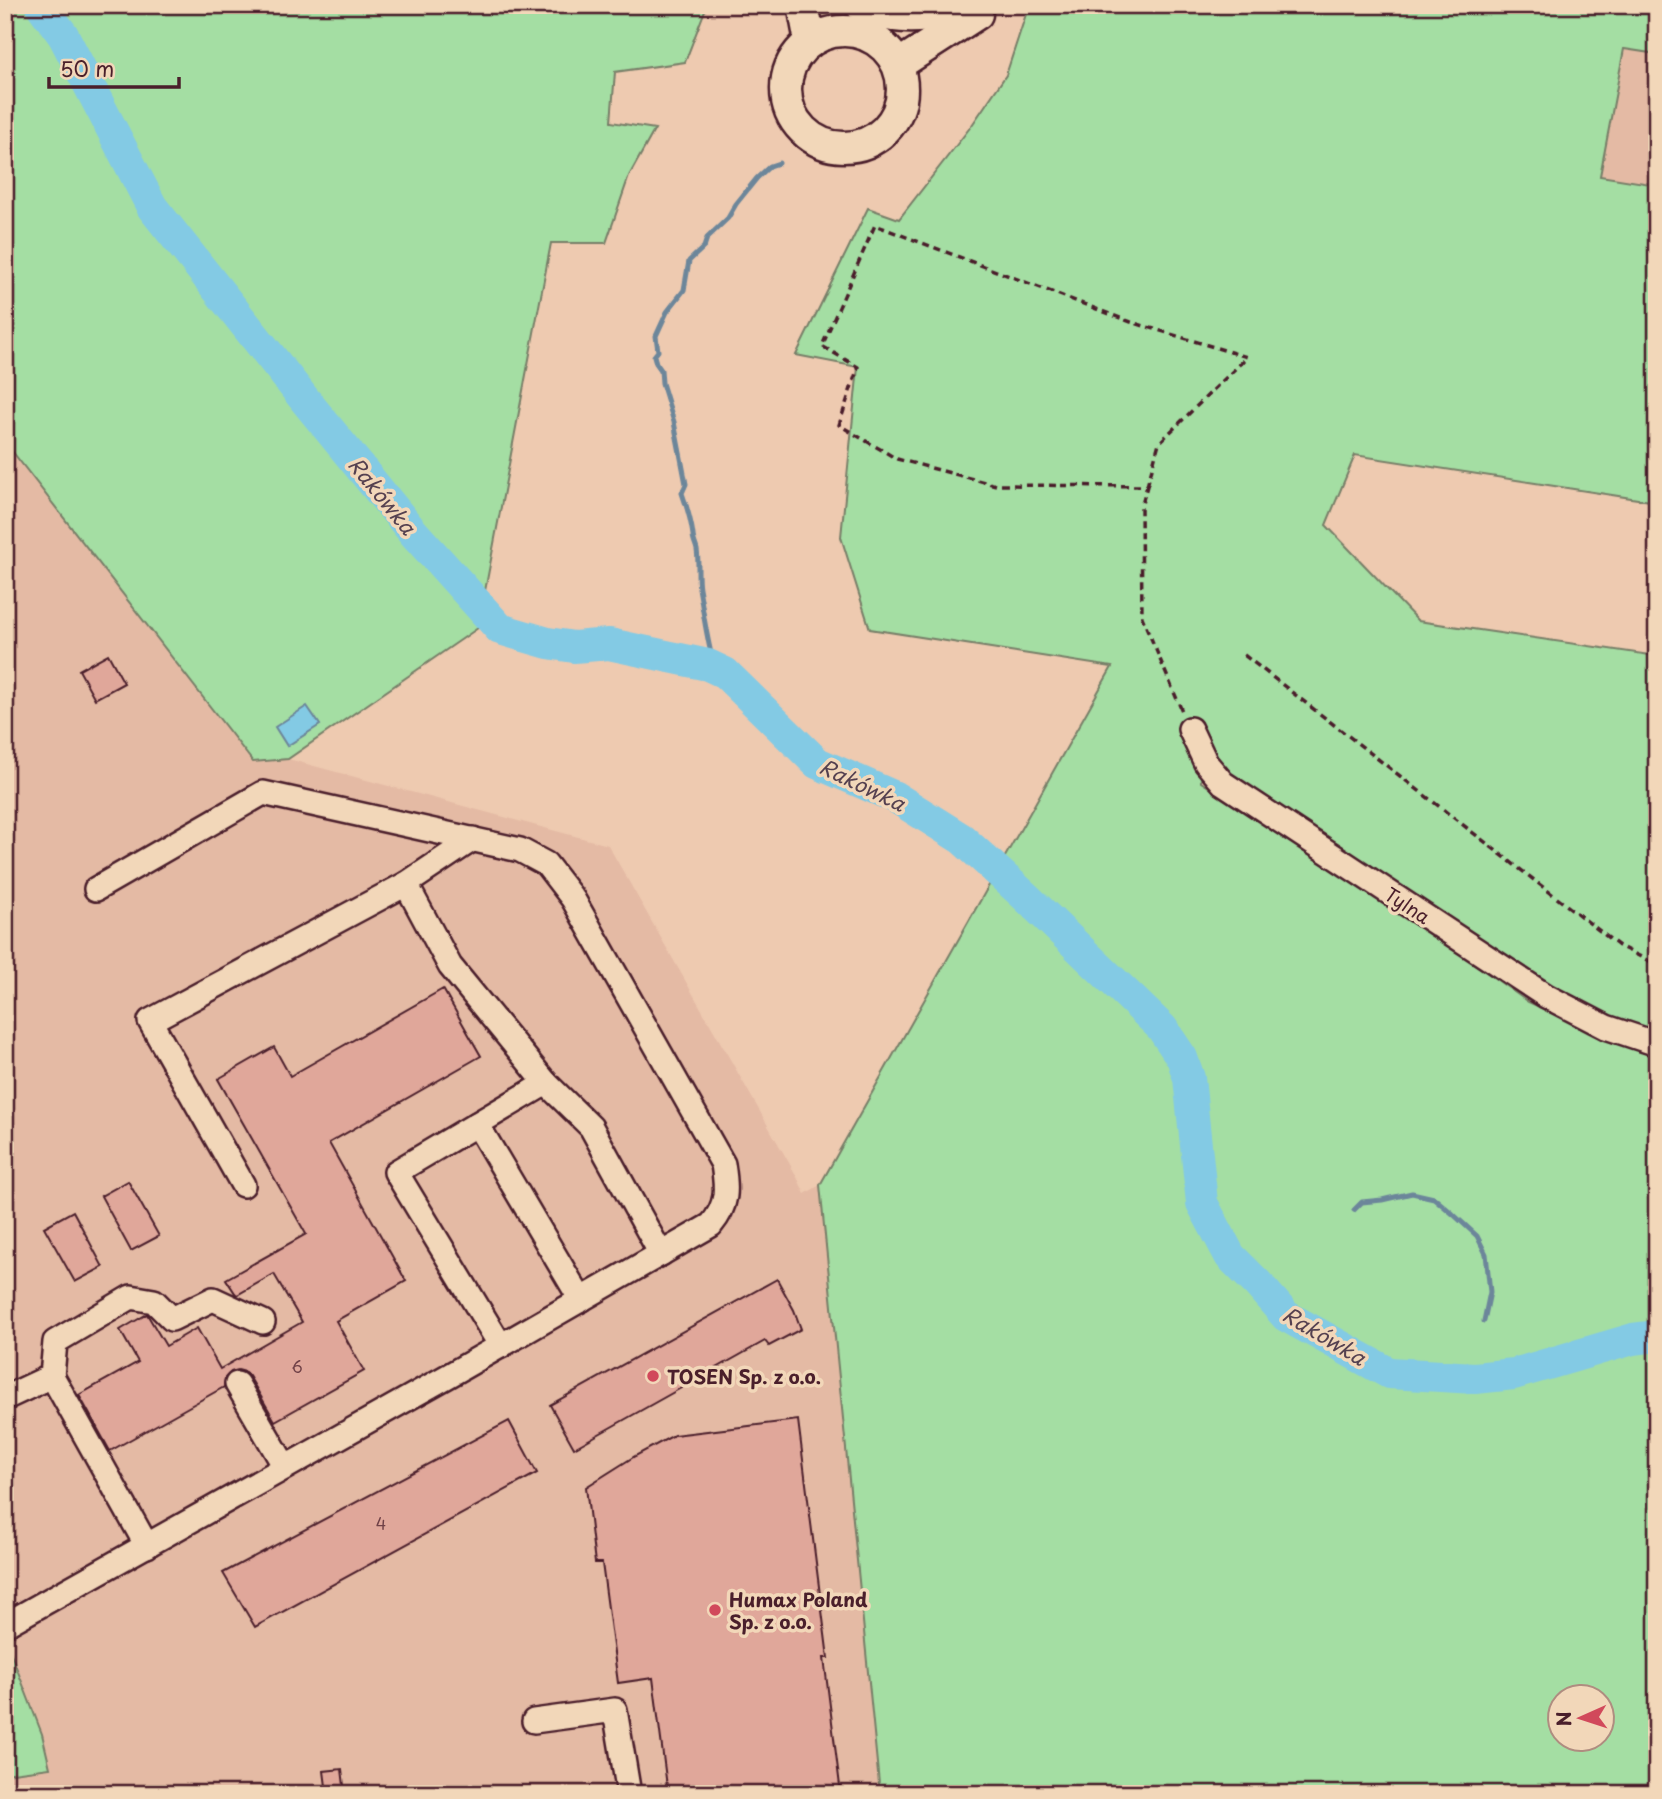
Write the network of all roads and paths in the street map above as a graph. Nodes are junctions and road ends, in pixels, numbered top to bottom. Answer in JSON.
{"nodes":[{"id":1,"x":803,"y":5,"type":"edge"},
{"id":2,"x":861,"y":5,"type":"edge"},
{"id":3,"x":976,"y":5,"type":"edge"},
{"id":4,"x":989,"y":5,"type":"edge"},
{"id":5,"x":810,"y":42,"type":"junction"},
{"id":6,"x":898,"y":65,"type":"junction"},
{"id":7,"x":1147,"y":486,"type":"junction"},
{"id":8,"x":1244,"y":655,"type":"dead end"},
{"id":9,"x":1190,"y":729,"type":"joint"},
{"id":10,"x":473,"y":839,"type":"junction"},
{"id":11,"x":406,"y":884,"type":"junction"},
{"id":12,"x":96,"y":889,"type":"dead end"},
{"id":13,"x":1657,"y":965,"type":"edge"},
{"id":14,"x":1657,"y":1044,"type":"edge"},
{"id":15,"x":546,"y":1083,"type":"junction"},
{"id":16,"x":477,"y":1124,"type":"junction"},
{"id":17,"x":243,"y":1185,"type":"dead end"},
{"id":18,"x":661,"y":1254,"type":"junction"},
{"id":19,"x":581,"y":1300,"type":"junction"},
{"id":20,"x":263,"y":1322,"type":"dead end"},
{"id":21,"x":501,"y":1346,"type":"junction"},
{"id":22,"x":52,"y":1376,"type":"junction"},
{"id":23,"x":237,"y":1384,"type":"dead end"},
{"id":24,"x":5,"y":1398,"type":"edge"},
{"id":25,"x":285,"y":1467,"type":"junction"},
{"id":26,"x":147,"y":1546,"type":"junction"},
{"id":27,"x":5,"y":1625,"type":"edge"},
{"id":28,"x":534,"y":1721,"type":"dead end"},
{"id":29,"x":628,"y":1794,"type":"edge"}],
"edges":[{"from":1,"to":5,"type":"main road"},
{"from":2,"to":3,"type":"main road"},
{"from":4,"to":6,"type":"main road"},
{"from":5,"to":6,"type":"main road"},
{"from":5,"to":6,"type":"main road"},
{"from":7,"to":7,"type":"path"},
{"from":7,"to":9,"type":"path"},
{"from":8,"to":13,"type":"path"},
{"from":9,"to":14,"type":"street","name":"Tylna"},
{"from":10,"to":11,"type":"street"},
{"from":10,"to":12,"type":"street"},
{"from":10,"to":18,"type":"street"},
{"from":11,"to":15,"type":"street"},
{"from":11,"to":17,"type":"street"},
{"from":15,"to":16,"type":"street"},
{"from":15,"to":18,"type":"street"},
{"from":16,"to":19,"type":"street"},
{"from":16,"to":21,"type":"street"},
{"from":18,"to":19,"type":"street"},
{"from":19,"to":21,"type":"street"},
{"from":20,"to":22,"type":"street"},
{"from":21,"to":25,"type":"street"},
{"from":22,"to":24,"type":"street"},
{"from":22,"to":26,"type":"street"},
{"from":23,"to":25,"type":"street"},
{"from":25,"to":26,"type":"street"},
{"from":26,"to":27,"type":"street"},
{"from":28,"to":29,"type":"street"}]}
